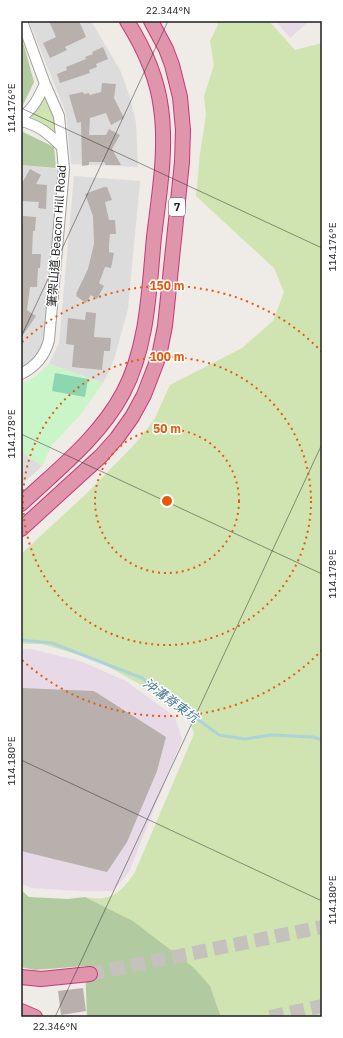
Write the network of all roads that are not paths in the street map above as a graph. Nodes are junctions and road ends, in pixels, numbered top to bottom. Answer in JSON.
{"nodes":[{"id":1,"x":22,"y":21,"type":"edge"},
{"id":2,"x":127,"y":21,"type":"edge"},
{"id":3,"x":151,"y":21,"type":"edge"},
{"id":4,"x":45,"y":84,"type":"junction"},
{"id":5,"x":21,"y":117,"type":"edge"},
{"id":6,"x":21,"y":121,"type":"edge"},
{"id":7,"x":61,"y":146,"type":"junction"},
{"id":8,"x":21,"y":374,"type":"edge"},
{"id":9,"x":21,"y":504,"type":"edge"},
{"id":10,"x":21,"y":529,"type":"edge"},
{"id":11,"x":90,"y":974,"type":"tunnel mouth"},
{"id":12,"x":21,"y":977,"type":"edge"},
{"id":13,"x":21,"y":1010,"type":"edge"},
{"id":14,"x":35,"y":1017,"type":"edge"}],
"edges":[{"from":1,"to":4,"type":"street","name":"筆架山道 Beacon Hill Road"},
{"from":2,"to":9,"type":"highway","number":"7"},
{"from":3,"to":10,"type":"highway","number":"7"},
{"from":4,"to":5,"type":"street"},
{"from":4,"to":7,"type":"street","name":"筆架山道 Beacon Hill Road"},
{"from":6,"to":7,"type":"street"},
{"from":7,"to":8,"type":"street","name":"筆架山道 Beacon Hill Road"},
{"from":11,"to":12,"type":"highway"},
{"from":13,"to":14,"type":"highway"}]}
